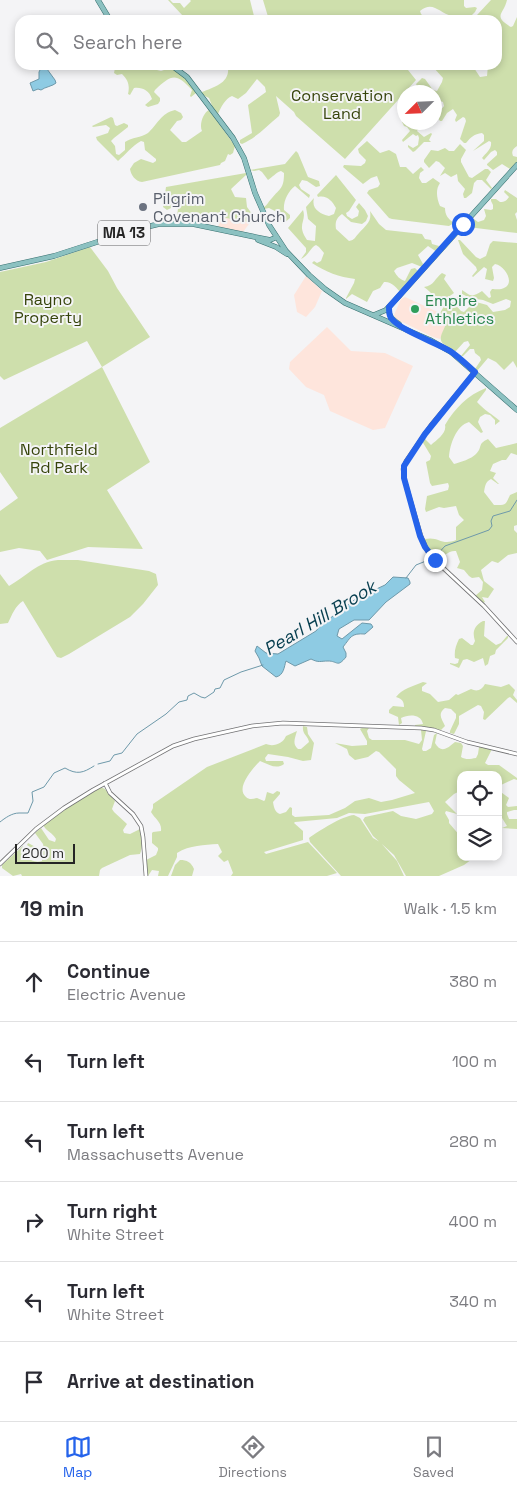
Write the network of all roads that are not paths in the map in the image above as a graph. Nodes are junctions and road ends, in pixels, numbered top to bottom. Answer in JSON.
{"nodes":[{"id":1,"x":98,"y":0,"type":"edge"},
{"id":2,"x":107,"y":15,"type":"edge"},
{"id":3,"x":178,"y":70,"type":"edge"},
{"id":4,"x":517,"y":165,"type":"edge"},
{"id":5,"x":250,"y":236,"type":"junction"},
{"id":6,"x":277,"y":237,"type":"junction"},
{"id":7,"x":268,"y":244,"type":"junction"},
{"id":8,"x":295,"y":261,"type":"junction"},
{"id":9,"x":0,"y":268,"type":"edge"},
{"id":10,"x":387,"y":308,"type":"junction"},
{"id":11,"x":373,"y":315,"type":"junction"},
{"id":12,"x":385,"y":320,"type":"junction"},
{"id":13,"x":405,"y":329,"type":"junction"},
{"id":14,"x":475,"y":372,"type":"junction"},
{"id":15,"x":517,"y":410,"type":"edge"},
{"id":16,"x":517,"y":642,"type":"edge"},
{"id":17,"x":517,"y":754,"type":"edge"},
{"id":18,"x":105,"y":783,"type":"junction"},
{"id":19,"x":0,"y":864,"type":"edge"},
{"id":20,"x":146,"y":876,"type":"edge"}],
"edges":[{"from":1,"to":2,"type":"main road"},
{"from":3,"to":6,"type":"main road"},
{"from":4,"to":10,"type":"main road"},
{"from":5,"to":6,"type":"main road","number":"MA 13"},
{"from":5,"to":7,"type":"main road","number":"MA 13"},
{"from":5,"to":9,"type":"main road","number":"MA 13"},
{"from":6,"to":7,"type":"main road"},
{"from":6,"to":8,"type":"main road"},
{"from":7,"to":8,"type":"main road","number":"MA 13"},
{"from":8,"to":11,"type":"main road"},
{"from":10,"to":11,"type":"main road"},
{"from":10,"to":12,"type":"main road"},
{"from":10,"to":13,"type":"main road"},
{"from":11,"to":12,"type":"main road"},
{"from":12,"to":13,"type":"main road"},
{"from":13,"to":14,"type":"main road"},
{"from":14,"to":15,"type":"main road"},
{"from":14,"to":16,"type":"street"},
{"from":17,"to":18,"type":"street"},
{"from":18,"to":19,"type":"street"},
{"from":18,"to":20,"type":"street"}]}
